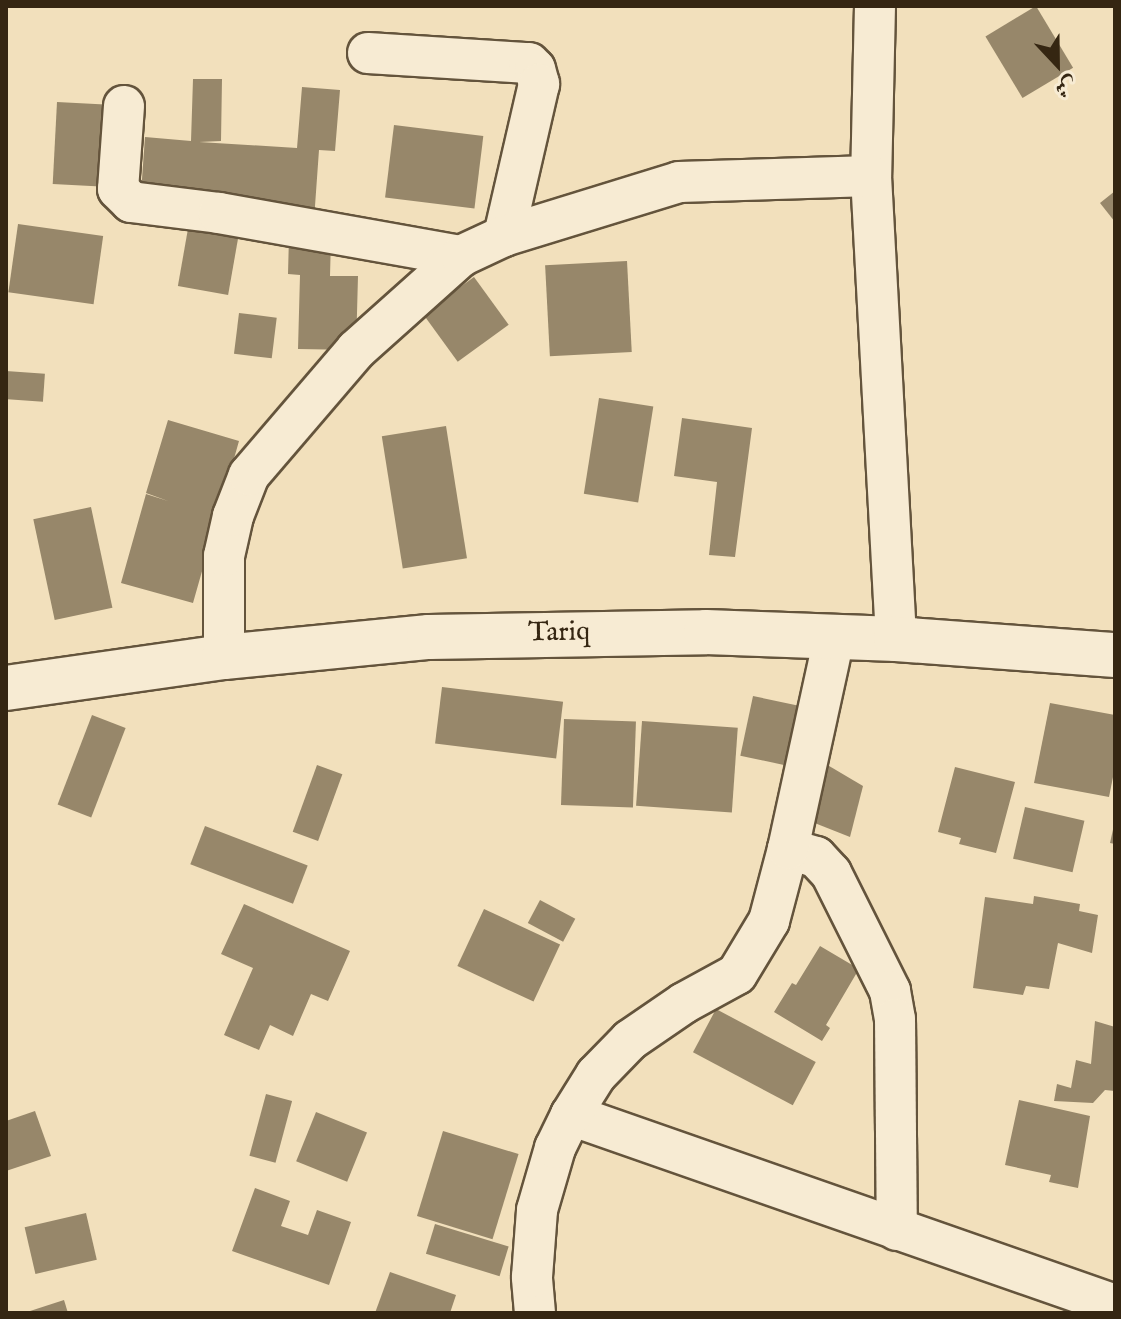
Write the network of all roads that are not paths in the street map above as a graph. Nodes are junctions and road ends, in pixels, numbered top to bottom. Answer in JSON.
{"nodes":[{"id":1,"x":875,"y":6,"type":"edge"},
{"id":2,"x":368,"y":53,"type":"dead end"},
{"id":3,"x":124,"y":106,"type":"dead end"},
{"id":4,"x":871,"y":176,"type":"junction"},
{"id":5,"x":504,"y":236,"type":"junction"},
{"id":6,"x":461,"y":256,"type":"junction"},
{"id":7,"x":834,"y":638,"type":"junction"},
{"id":8,"x":896,"y":639,"type":"junction"},
{"id":9,"x":1115,"y":655,"type":"edge"},
{"id":10,"x":224,"y":657,"type":"junction"},
{"id":11,"x":6,"y":688,"type":"edge"},
{"id":12,"x":788,"y":849,"type":"junction"},
{"id":13,"x":571,"y":1115,"type":"junction"},
{"id":14,"x":897,"y":1230,"type":"junction"},
{"id":15,"x":1115,"y":1305,"type":"edge"},
{"id":16,"x":535,"y":1313,"type":"edge"}],
"edges":[{"from":1,"to":4,"type":"street"},
{"from":2,"to":5,"type":"street"},
{"from":3,"to":6,"type":"street"},
{"from":4,"to":5,"type":"street"},
{"from":4,"to":8,"type":"street"},
{"from":5,"to":6,"type":"street"},
{"from":6,"to":10,"type":"street"},
{"from":7,"to":8,"type":"main road","name":"Tariq"},
{"from":7,"to":10,"type":"main road","name":"Tariq"},
{"from":7,"to":12,"type":"street"},
{"from":8,"to":9,"type":"main road","name":"Tariq"},
{"from":10,"to":11,"type":"main road","name":"Tariq"},
{"from":12,"to":13,"type":"street"},
{"from":12,"to":14,"type":"street"},
{"from":13,"to":14,"type":"street"},
{"from":13,"to":16,"type":"street"},
{"from":14,"to":15,"type":"street"}]}
